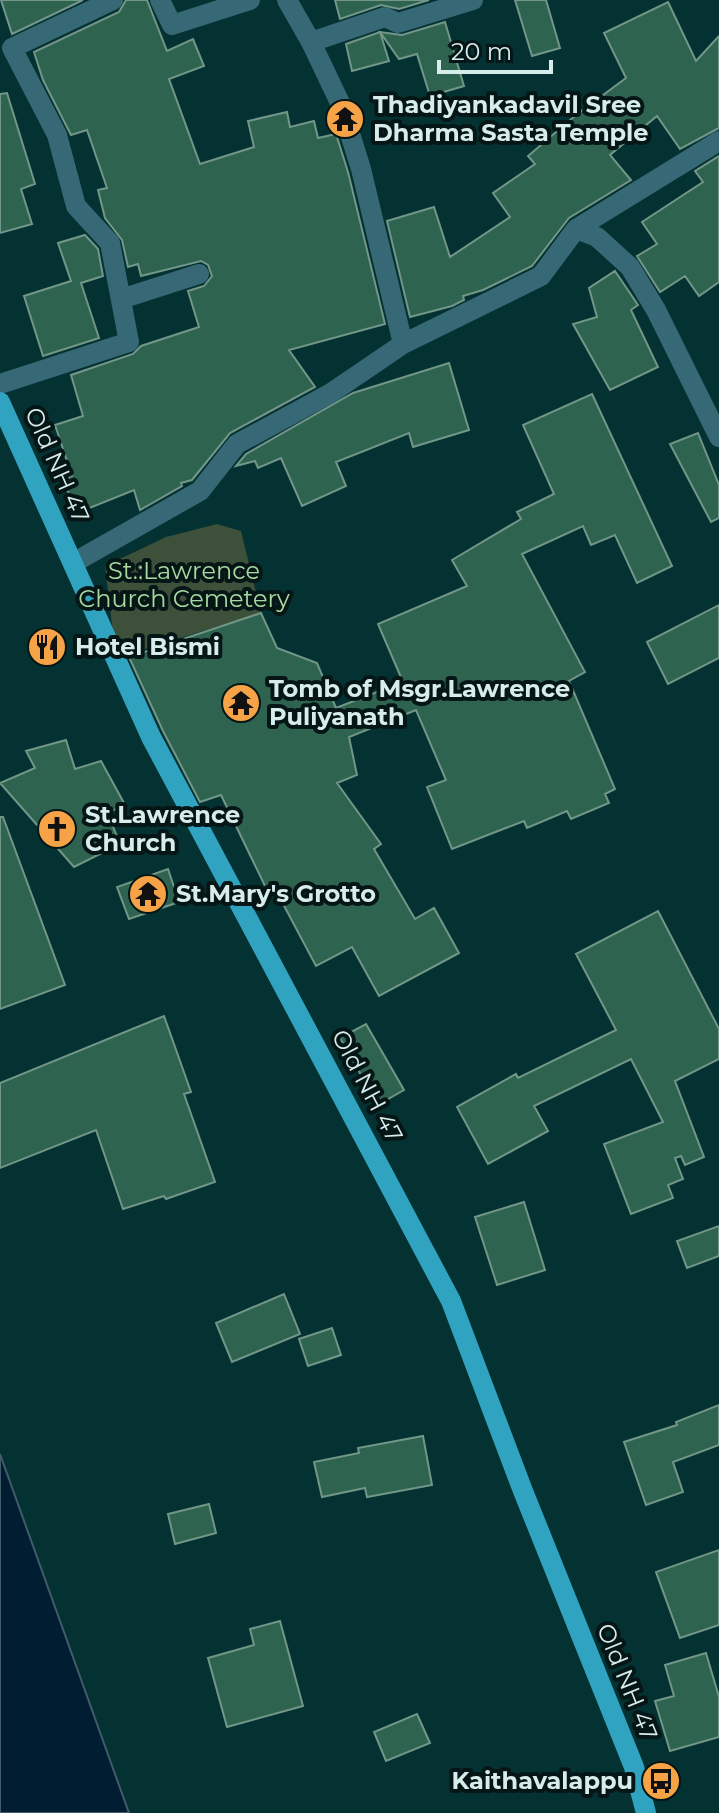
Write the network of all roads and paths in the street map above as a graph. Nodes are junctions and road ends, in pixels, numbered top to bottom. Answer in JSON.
{"nodes":[{"id":1,"x":113,"y":0,"type":"edge"},
{"id":2,"x":160,"y":0,"type":"edge"},
{"id":3,"x":250,"y":0,"type":"edge"},
{"id":4,"x":287,"y":0,"type":"edge"},
{"id":5,"x":473,"y":0,"type":"edge"},
{"id":6,"x":311,"y":42,"type":"junction"},
{"id":7,"x":6,"y":51,"type":"edge"},
{"id":8,"x":719,"y":141,"type":"edge"},
{"id":9,"x":576,"y":229,"type":"junction"},
{"id":10,"x":199,"y":274,"type":"dead end"},
{"id":11,"x":121,"y":299,"type":"junction"},
{"id":12,"x":403,"y":344,"type":"junction"},
{"id":13,"x":0,"y":384,"type":"edge"},
{"id":14,"x":0,"y":402,"type":"edge"},
{"id":15,"x":719,"y":437,"type":"edge"},
{"id":16,"x":73,"y":563,"type":"junction"},
{"id":17,"x":646,"y":1813,"type":"edge"}],
"edges":[{"from":1,"to":7,"type":"street"},
{"from":2,"to":3,"type":"street"},
{"from":4,"to":6,"type":"street"},
{"from":5,"to":6,"type":"street"},
{"from":6,"to":12,"type":"street"},
{"from":7,"to":11,"type":"street"},
{"from":8,"to":9,"type":"street"},
{"from":9,"to":12,"type":"street"},
{"from":9,"to":15,"type":"street"},
{"from":10,"to":11,"type":"street"},
{"from":11,"to":13,"type":"street"},
{"from":12,"to":16,"type":"street"},
{"from":14,"to":16,"type":"main road","name":"Old NH 47"},
{"from":16,"to":17,"type":"main road","name":"Old NH 47"}]}
